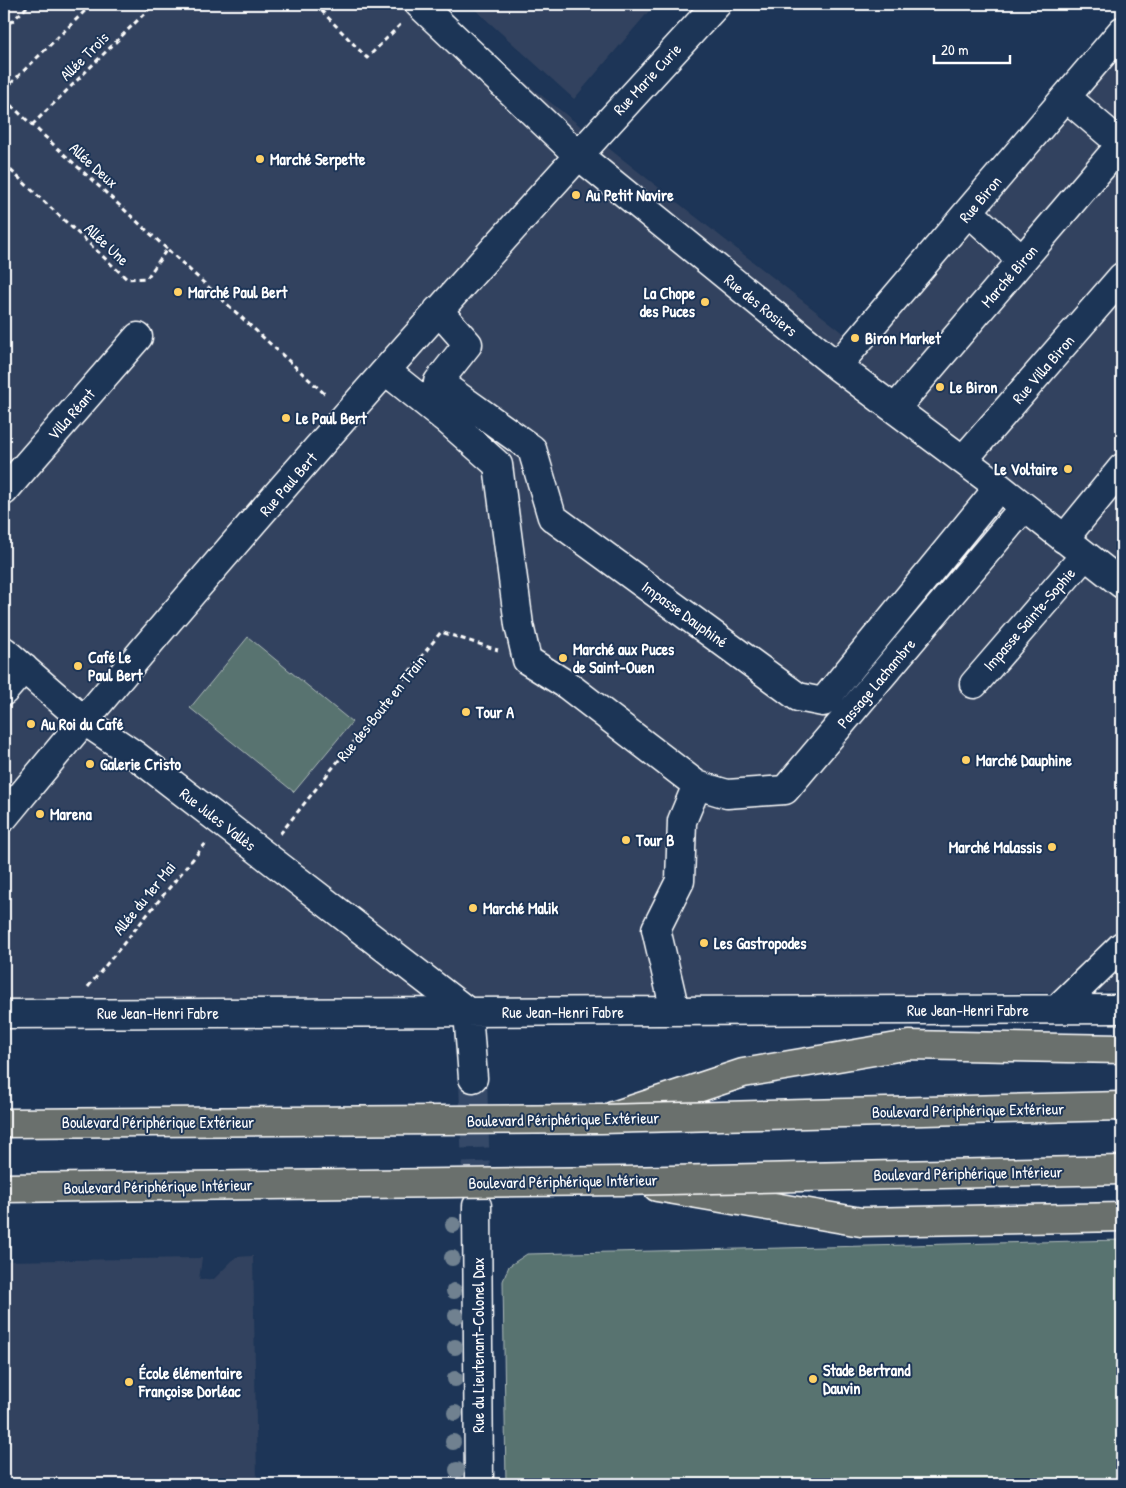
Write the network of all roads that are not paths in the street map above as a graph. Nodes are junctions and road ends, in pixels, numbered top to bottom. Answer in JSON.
{"nodes":[{"id":1,"x":419,"y":4,"type":"edge"},
{"id":2,"x":716,"y":4,"type":"edge"},
{"id":3,"x":1122,"y":31,"type":"edge"},
{"id":4,"x":1066,"y":97,"type":"junction"},
{"id":5,"x":1122,"y":144,"type":"edge"},
{"id":6,"x":578,"y":155,"type":"junction"},
{"id":7,"x":969,"y":212,"type":"junction"},
{"id":8,"x":1022,"y":260,"type":"junction"},
{"id":9,"x":1122,"y":277,"type":"edge"},
{"id":10,"x":438,"y":310,"type":"junction"},
{"id":11,"x":138,"y":337,"type":"dead end"},
{"id":12,"x":837,"y":366,"type":"junction"},
{"id":13,"x":386,"y":371,"type":"junction"},
{"id":14,"x":895,"y":409,"type":"junction"},
{"id":15,"x":963,"y":460,"type":"junction"},
{"id":16,"x":1122,"y":468,"type":"edge"},
{"id":17,"x":999,"y":487,"type":"junction"},
{"id":18,"x":4,"y":491,"type":"edge"},
{"id":19,"x":1024,"y":506,"type":"junction"},
{"id":20,"x":1074,"y":547,"type":"junction"},
{"id":21,"x":1122,"y":584,"type":"edge"},
{"id":22,"x":4,"y":651,"type":"edge"},
{"id":23,"x":24,"y":668,"type":"junction"},
{"id":24,"x":974,"y":684,"type":"dead end"},
{"id":25,"x":4,"y":691,"type":"edge"},
{"id":26,"x":83,"y":720,"type":"junction"},
{"id":27,"x":697,"y":786,"type":"junction"},
{"id":28,"x":4,"y":817,"type":"edge"},
{"id":29,"x":1122,"y":946,"type":"edge"},
{"id":30,"x":1058,"y":1009,"type":"junction"},
{"id":31,"x":1122,"y":1009,"type":"edge"},
{"id":32,"x":674,"y":1011,"type":"junction"},
{"id":33,"x":468,"y":1012,"type":"junction"},
{"id":34,"x":4,"y":1014,"type":"edge"},
{"id":35,"x":1122,"y":1049,"type":"edge"},
{"id":36,"x":473,"y":1078,"type":"tunnel mouth"},
{"id":37,"x":1122,"y":1106,"type":"edge"},
{"id":38,"x":602,"y":1119,"type":"junction"},
{"id":39,"x":4,"y":1123,"type":"edge"},
{"id":40,"x":1122,"y":1170,"type":"edge"},
{"id":41,"x":623,"y":1181,"type":"junction"},
{"id":42,"x":4,"y":1188,"type":"edge"},
{"id":43,"x":477,"y":1206,"type":"tunnel mouth"},
{"id":44,"x":1122,"y":1217,"type":"edge"},
{"id":45,"x":480,"y":1484,"type":"edge"}],
"edges":[{"from":1,"to":6,"type":"street","name":"Rue des Rosiers"},
{"from":2,"to":6,"type":"street","name":"Rue Marie Curie"},
{"from":3,"to":4,"type":"street","name":"Rue Biron"},
{"from":4,"to":5,"type":"street"},
{"from":4,"to":7,"type":"street","name":"Rue Biron"},
{"from":5,"to":8,"type":"street","name":"Marché Biron"},
{"from":6,"to":10,"type":"street","name":"Rue Paul Bert"},
{"from":6,"to":12,"type":"street","name":"Rue des Rosiers"},
{"from":7,"to":8,"type":"street"},
{"from":7,"to":12,"type":"street","name":"Rue Biron"},
{"from":8,"to":14,"type":"street","name":"Marché Biron"},
{"from":9,"to":15,"type":"street","name":"Rue Villa Biron"},
{"from":10,"to":13,"type":"street","name":"Rue Paul Bert"},
{"from":10,"to":17,"type":"street","name":"Impasse Dauphiné"},
{"from":11,"to":18,"type":"street","name":"Villa Réant"},
{"from":12,"to":14,"type":"street","name":"Rue des Rosiers"},
{"from":13,"to":26,"type":"street","name":"Rue Paul Bert"},
{"from":13,"to":27,"type":"street"},
{"from":14,"to":15,"type":"street","name":"Rue des Rosiers"},
{"from":15,"to":17,"type":"street","name":"Rue des Rosiers"},
{"from":16,"to":20,"type":"street","name":"Impasse Sainte-Sophie"},
{"from":17,"to":19,"type":"street","name":"Rue des Rosiers"},
{"from":19,"to":20,"type":"street","name":"Rue des Rosiers"},
{"from":19,"to":27,"type":"street","name":"Passage Lachambre"},
{"from":20,"to":21,"type":"street","name":"Rue des Rosiers"},
{"from":20,"to":24,"type":"street","name":"Impasse Sainte-Sophie"},
{"from":22,"to":23,"type":"street","name":"Rue Jules Vallès"},
{"from":23,"to":25,"type":"street"},
{"from":23,"to":26,"type":"street","name":"Rue Jules Vallès"},
{"from":26,"to":28,"type":"street","name":"Rue Paul Bert"},
{"from":26,"to":33,"type":"street","name":"Rue Jules Vallès"},
{"from":27,"to":32,"type":"street"},
{"from":29,"to":30,"type":"street"},
{"from":30,"to":31,"type":"street","name":"Rue Jean-Henri Fabre"},
{"from":30,"to":32,"type":"street","name":"Rue Jean-Henri Fabre"},
{"from":32,"to":33,"type":"street","name":"Rue Jean-Henri Fabre"},
{"from":33,"to":34,"type":"street","name":"Rue Jean-Henri Fabre"},
{"from":33,"to":36,"type":"street"},
{"from":35,"to":38,"type":"highway","bridge":true},
{"from":37,"to":38,"type":"highway","name":"Boulevard Périphérique Extérieur","bridge":true},
{"from":38,"to":39,"type":"highway","name":"Boulevard Périphérique Extérieur","bridge":true},
{"from":40,"to":41,"type":"highway","name":"Boulevard Périphérique Intérieur","bridge":true},
{"from":41,"to":42,"type":"highway","name":"Boulevard Périphérique Intérieur","bridge":true},
{"from":41,"to":44,"type":"highway","bridge":true},
{"from":43,"to":45,"type":"street","name":"Rue du Lieutenant-Colonel Dax"}]}
